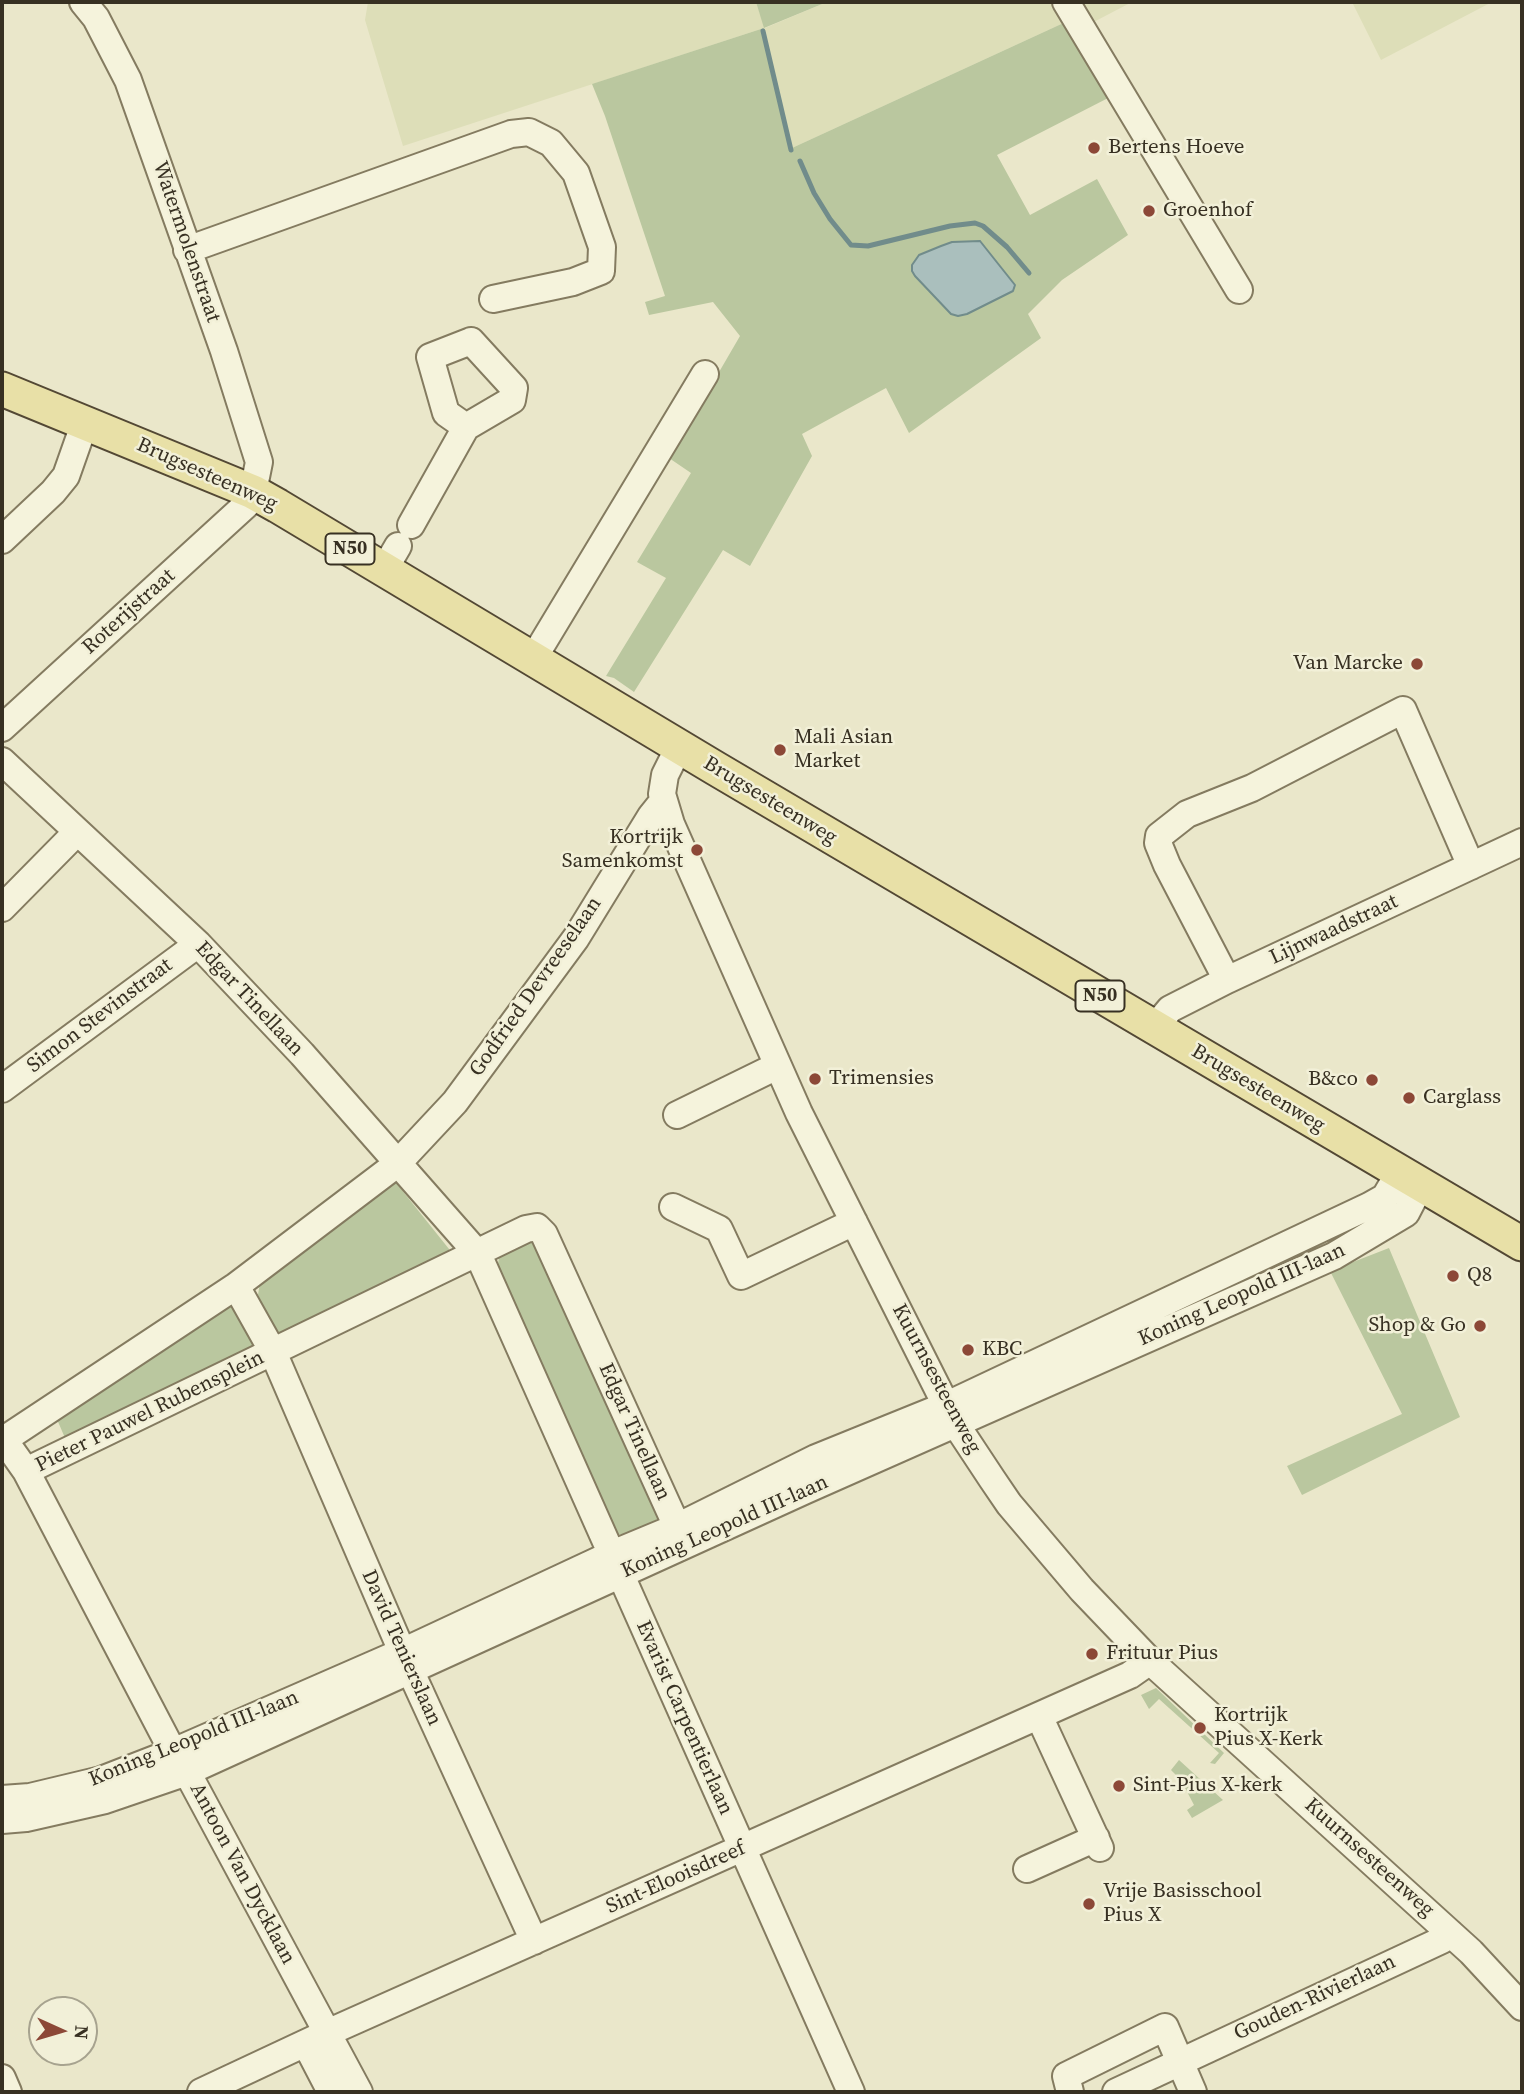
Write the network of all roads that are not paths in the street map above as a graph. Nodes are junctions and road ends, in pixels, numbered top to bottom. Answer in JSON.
{"nodes":[{"id":1,"x":83,"y":2,"type":"edge"},
{"id":2,"x":1066,"y":2,"type":"edge"},
{"id":3,"x":187,"y":250,"type":"junction"},
{"id":4,"x":1239,"y":290,"type":"dead end"},
{"id":5,"x":493,"y":299,"type":"dead end"},
{"id":6,"x":705,"y":374,"type":"dead end"},
{"id":7,"x":2,"y":389,"type":"edge"},
{"id":8,"x":85,"y":422,"type":"junction"},
{"id":9,"x":466,"y":427,"type":"dead end"},
{"id":10,"x":253,"y":492,"type":"junction"},
{"id":11,"x":2,"y":540,"type":"edge"},
{"id":12,"x":397,"y":547,"type":"junction"},
{"id":13,"x":533,"y":659,"type":"junction"},
{"id":14,"x":2,"y":728,"type":"edge"},
{"id":15,"x":679,"y":747,"type":"junction"},
{"id":16,"x":2,"y":761,"type":"edge"},
{"id":17,"x":663,"y":802,"type":"junction"},
{"id":18,"x":77,"y":832,"type":"junction"},
{"id":19,"x":1522,"y":842,"type":"edge"},
{"id":20,"x":1471,"y":866,"type":"junction"},
{"id":21,"x":2,"y":908,"type":"edge"},
{"id":22,"x":198,"y":944,"type":"junction"},
{"id":23,"x":1227,"y":980,"type":"junction"},
{"id":24,"x":1154,"y":1028,"type":"junction"},
{"id":25,"x":777,"y":1066,"type":"junction"},
{"id":26,"x":2,"y":1089,"type":"edge"},
{"id":27,"x":677,"y":1115,"type":"dead end"},
{"id":28,"x":397,"y":1164,"type":"junction"},
{"id":29,"x":1410,"y":1178,"type":"junction"},
{"id":30,"x":673,"y":1207,"type":"dead end"},
{"id":31,"x":854,"y":1222,"type":"junction"},
{"id":32,"x":1522,"y":1244,"type":"edge"},
{"id":33,"x":478,"y":1254,"type":"junction"},
{"id":34,"x":236,"y":1286,"type":"junction"},
{"id":35,"x":273,"y":1352,"type":"junction"},
{"id":36,"x":951,"y":1414,"type":"junction"},
{"id":37,"x":2,"y":1439,"type":"edge"},
{"id":38,"x":26,"y":1471,"type":"junction"},
{"id":39,"x":681,"y":1536,"type":"junction"},
{"id":40,"x":616,"y":1564,"type":"junction"},
{"id":41,"x":406,"y":1661,"type":"junction"},
{"id":42,"x":1150,"y":1661,"type":"junction"},
{"id":43,"x":1040,"y":1716,"type":"junction"},
{"id":44,"x":180,"y":1762,"type":"junction"},
{"id":45,"x":2,"y":1800,"type":"edge"},
{"id":46,"x":2,"y":1820,"type":"edge"},
{"id":47,"x":742,"y":1848,"type":"junction"},
{"id":48,"x":1027,"y":1869,"type":"dead end"},
{"id":49,"x":1450,"y":1933,"type":"junction"},
{"id":50,"x":534,"y":1941,"type":"junction"},
{"id":51,"x":1522,"y":2007,"type":"edge"},
{"id":52,"x":316,"y":2039,"type":"junction"},
{"id":53,"x":1179,"y":2061,"type":"junction"},
{"id":54,"x":2,"y":2078,"type":"edge"},
{"id":55,"x":8,"y":2092,"type":"edge"},
{"id":56,"x":201,"y":2092,"type":"edge"},
{"id":57,"x":331,"y":2092,"type":"edge"},
{"id":58,"x":359,"y":2092,"type":"edge"},
{"id":59,"x":851,"y":2092,"type":"edge"},
{"id":60,"x":1070,"y":2092,"type":"edge"},
{"id":61,"x":1116,"y":2092,"type":"edge"},
{"id":62,"x":1193,"y":2092,"type":"edge"}],
"edges":[{"from":1,"to":3,"type":"street","name":"Watermolenstraat"},
{"from":2,"to":4,"type":"street"},
{"from":3,"to":5,"type":"street"},
{"from":3,"to":10,"type":"street","name":"Watermolenstraat"},
{"from":6,"to":13,"type":"street"},
{"from":7,"to":8,"type":"main road","name":"Brugsesteenweg","number":"N50"},
{"from":8,"to":10,"type":"main road","name":"Brugsesteenweg","number":"N50"},
{"from":8,"to":11,"type":"street"},
{"from":9,"to":12,"type":"street"},
{"from":10,"to":12,"type":"main road","name":"Brugsesteenweg","number":"N50"},
{"from":10,"to":14,"type":"street","name":"Roterijstraat"},
{"from":12,"to":13,"type":"main road","name":"Brugsesteenweg","number":"N50"},
{"from":13,"to":15,"type":"main road","name":"Brugsesteenweg","number":"N50"},
{"from":15,"to":17,"type":"street"},
{"from":15,"to":24,"type":"main road","name":"Brugsesteenweg","number":"N50"},
{"from":16,"to":18,"type":"street","name":"Edgar Tinellaan"},
{"from":17,"to":25,"type":"street","name":"Kuurnsesteenweg"},
{"from":17,"to":28,"type":"street","name":"Godfried Devreeselaan"},
{"from":18,"to":21,"type":"street"},
{"from":18,"to":22,"type":"street","name":"Edgar Tinellaan"},
{"from":19,"to":20,"type":"street","name":"Lijnwaadstraat"},
{"from":20,"to":23,"type":"street","name":"Lijnwaadstraat"},
{"from":20,"to":23,"type":"street"},
{"from":22,"to":26,"type":"street","name":"Simon Stevinstraat"},
{"from":22,"to":28,"type":"street","name":"Edgar Tinellaan"},
{"from":23,"to":24,"type":"street","name":"Lijnwaadstraat"},
{"from":24,"to":29,"type":"main road","name":"Brugsesteenweg","number":"N50"},
{"from":25,"to":27,"type":"street"},
{"from":25,"to":31,"type":"street","name":"Kuurnsesteenweg"},
{"from":28,"to":33,"type":"street","name":"Edgar Tinellaan"},
{"from":28,"to":34,"type":"street","name":"Pieter Pauwel Rubensplein"},
{"from":29,"to":32,"type":"main road","name":"Brugsesteenweg","number":"N50"},
{"from":29,"to":36,"type":"street","name":"Koning Leopold III-laan"},
{"from":30,"to":31,"type":"street"},
{"from":31,"to":36,"type":"street","name":"Kuurnsesteenweg"},
{"from":33,"to":35,"type":"street","name":"Pieter Pauwel Rubensplein"},
{"from":33,"to":39,"type":"street","name":"Edgar Tinellaan"},
{"from":33,"to":40,"type":"street","name":"Edgar Tinellaan"},
{"from":34,"to":35,"type":"street","name":"Pieter Pauwel Rubensplein"},
{"from":34,"to":37,"type":"street","name":"Pieter Pauwel Rubensplein"},
{"from":35,"to":38,"type":"street","name":"Pieter Pauwel Rubensplein"},
{"from":35,"to":41,"type":"street","name":"David Tenierslaan"},
{"from":36,"to":39,"type":"street","name":"Koning Leopold III-laan"},
{"from":36,"to":42,"type":"street","name":"Kuurnsesteenweg"},
{"from":37,"to":38,"type":"street","name":"Antoon Van Dycklaan"},
{"from":38,"to":44,"type":"street","name":"Antoon Van Dycklaan"},
{"from":39,"to":40,"type":"street","name":"Koning Leopold III-laan"},
{"from":40,"to":41,"type":"street","name":"Koning Leopold III-laan"},
{"from":40,"to":47,"type":"street","name":"Evarist Carpentierlaan"},
{"from":41,"to":44,"type":"street","name":"Koning Leopold III-laan"},
{"from":41,"to":50,"type":"street","name":"David Tenierslaan"},
{"from":42,"to":43,"type":"street","name":"Sint-Elooisdreef"},
{"from":42,"to":49,"type":"street","name":"Kuurnsesteenweg"},
{"from":43,"to":47,"type":"street","name":"Sint-Elooisdreef"},
{"from":43,"to":48,"type":"street"},
{"from":44,"to":45,"type":"street","name":"Koning Leopold III-laan"},
{"from":44,"to":46,"type":"street","name":"Koning Leopold III-laan"},
{"from":44,"to":52,"type":"street","name":"Antoon Van Dycklaan"},
{"from":47,"to":50,"type":"street","name":"Sint-Elooisdreef"},
{"from":47,"to":59,"type":"street","name":"Evarist Carpentierlaan"},
{"from":49,"to":51,"type":"street","name":"Kuurnsesteenweg"},
{"from":49,"to":53,"type":"street","name":"Gouden-Rivierlaan"},
{"from":50,"to":52,"type":"street","name":"Sint-Elooisdreef"},
{"from":52,"to":56,"type":"street","name":"Sint-Elooisdreef"},
{"from":52,"to":57,"type":"street","name":"Antoon Van Dycklaan"},
{"from":52,"to":58,"type":"street","name":"Antoon Van Dycklaan"},
{"from":53,"to":60,"type":"street"},
{"from":53,"to":61,"type":"street","name":"Gouden-Rivierlaan"},
{"from":53,"to":62,"type":"street"},
{"from":54,"to":55,"type":"street"}]}
